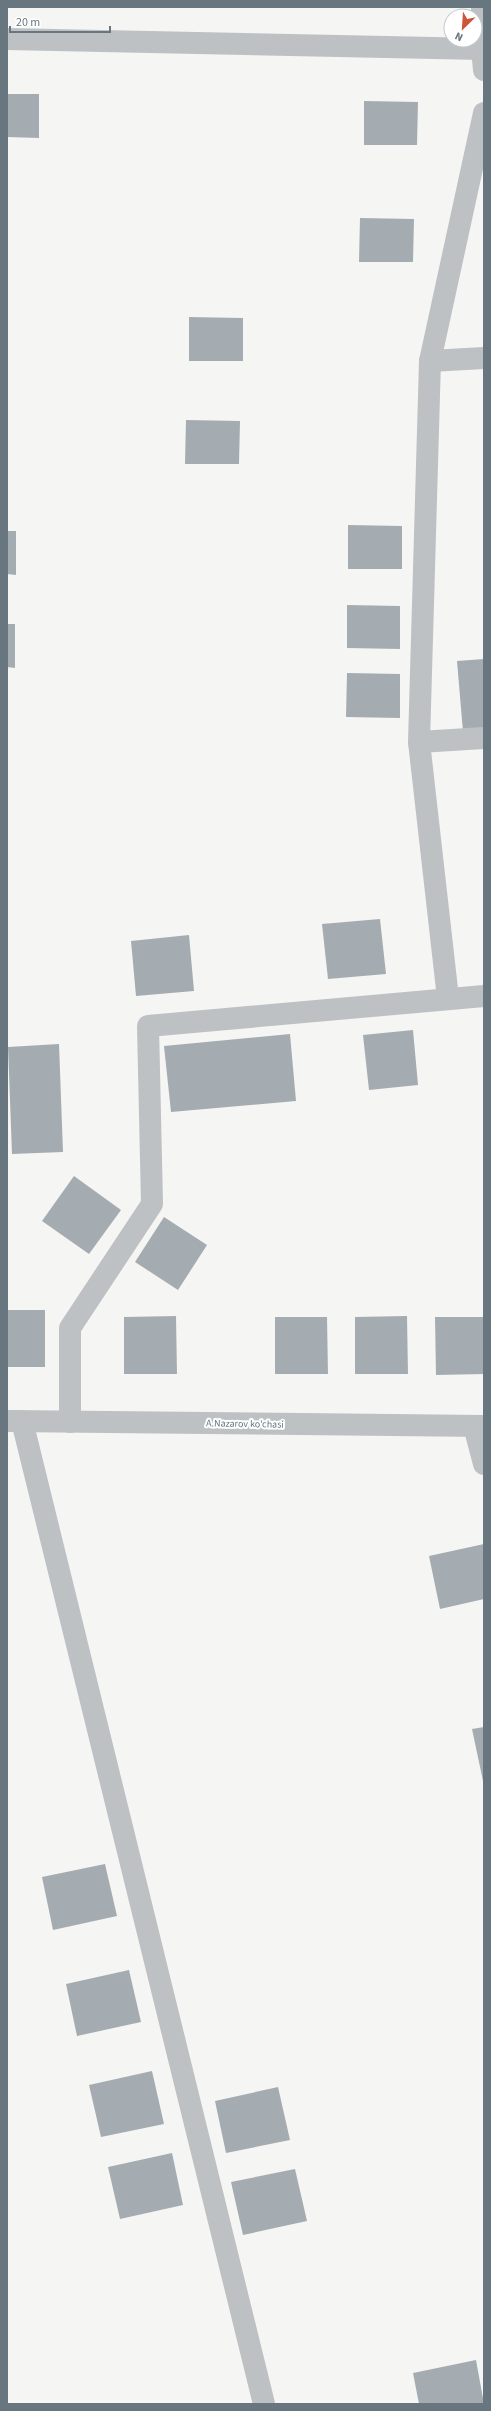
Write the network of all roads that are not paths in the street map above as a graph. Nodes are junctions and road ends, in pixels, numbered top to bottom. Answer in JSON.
{"nodes":[{"id":1,"x":482,"y":7,"type":"edge"},
{"id":2,"x":7,"y":39,"type":"edge"},
{"id":3,"x":482,"y":49,"type":"junction"},
{"id":4,"x":484,"y":70,"type":"edge"},
{"id":5,"x":484,"y":113,"type":"edge"},
{"id":6,"x":484,"y":358,"type":"edge"},
{"id":7,"x":430,"y":361,"type":"junction"},
{"id":8,"x":484,"y":738,"type":"edge"},
{"id":9,"x":419,"y":742,"type":"junction"},
{"id":10,"x":484,"y":996,"type":"edge"},
{"id":11,"x":448,"y":998,"type":"junction"},
{"id":12,"x":15,"y":1421,"type":"edge"},
{"id":13,"x":70,"y":1422,"type":"junction"},
{"id":14,"x":479,"y":1426,"type":"edge"},
{"id":15,"x":484,"y":1464,"type":"edge"},
{"id":16,"x":264,"y":2404,"type":"edge"}],
"edges":[{"from":1,"to":3,"type":"street"},
{"from":2,"to":3,"type":"street"},
{"from":3,"to":4,"type":"street"},
{"from":5,"to":7,"type":"street"},
{"from":6,"to":7,"type":"street"},
{"from":7,"to":9,"type":"street"},
{"from":8,"to":9,"type":"street"},
{"from":9,"to":11,"type":"street"},
{"from":10,"to":11,"type":"street"},
{"from":11,"to":13,"type":"street"},
{"from":12,"to":13,"type":"street","name":"A.Nazarov ko'chasi"},
{"from":12,"to":16,"type":"street"},
{"from":13,"to":14,"type":"street","name":"A.Nazarov ko'chasi"},
{"from":14,"to":15,"type":"street"}]}
